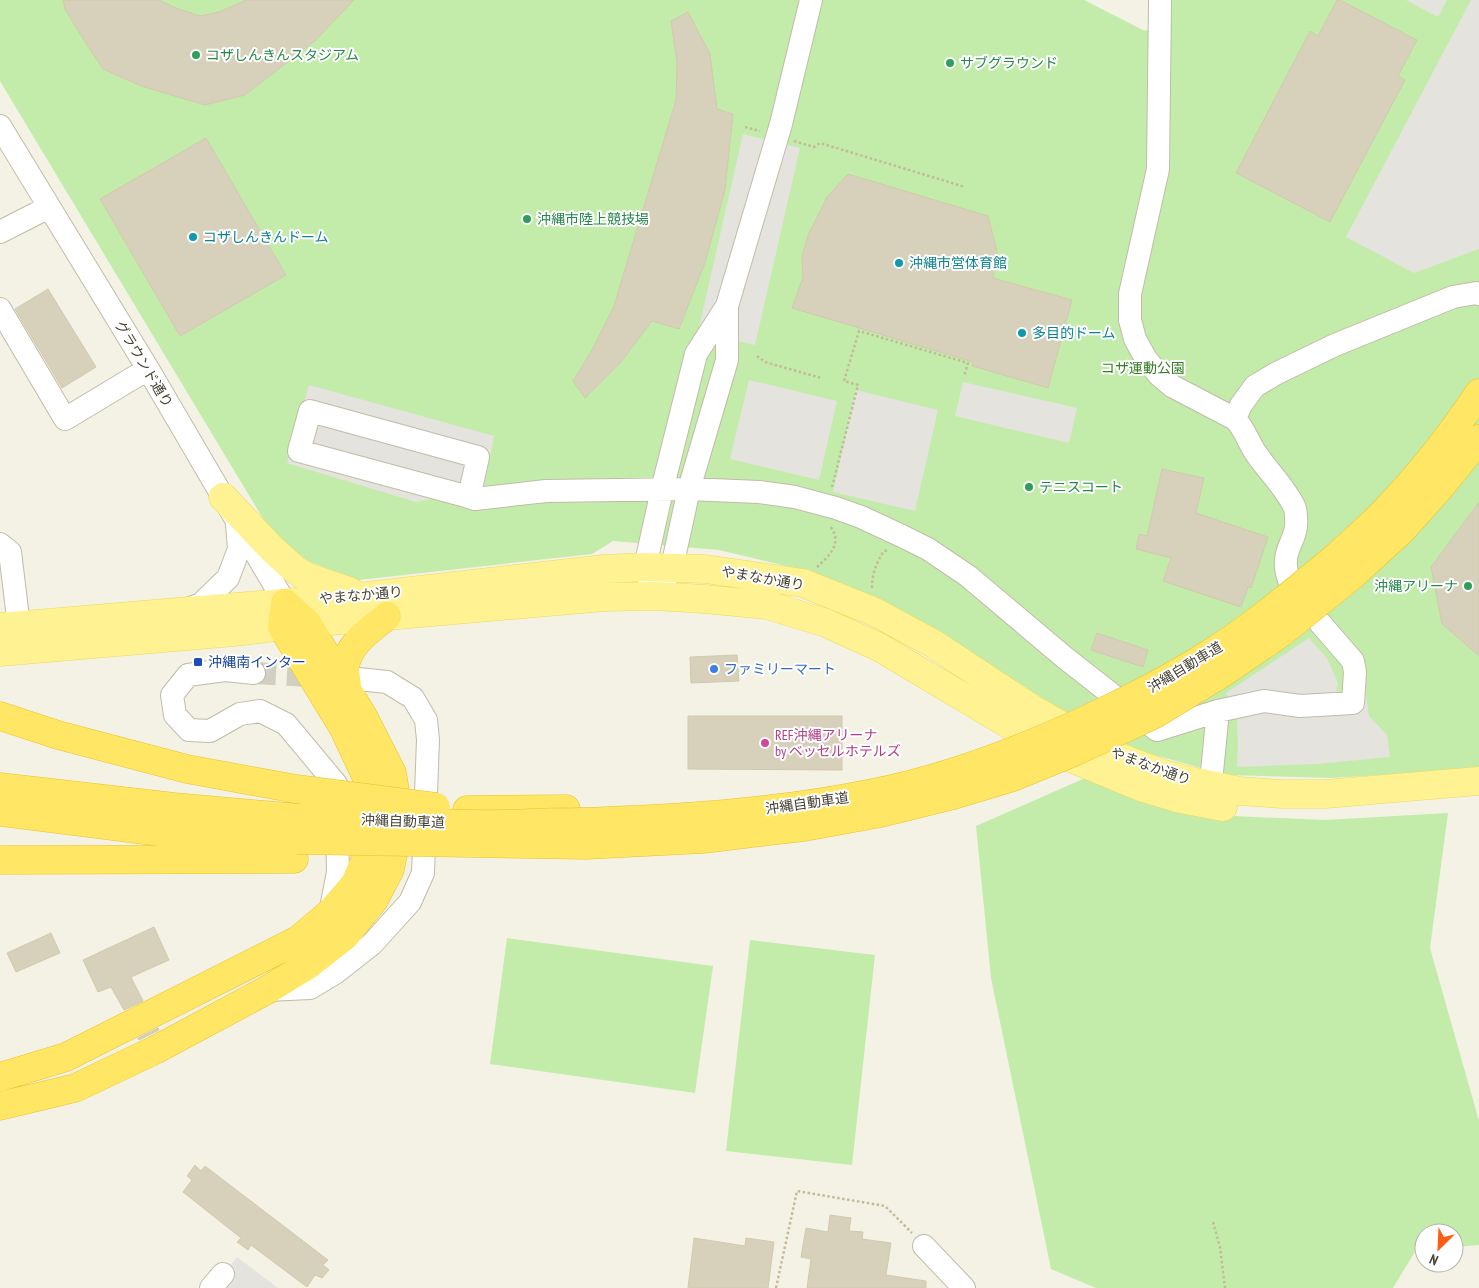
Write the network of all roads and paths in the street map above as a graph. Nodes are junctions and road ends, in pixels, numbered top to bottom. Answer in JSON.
{"nodes":[{"id":1,"x":811,"y":0,"type":"edge"},
{"id":2,"x":1160,"y":0,"type":"edge"},
{"id":3,"x":0,"y":126,"type":"edge"},
{"id":4,"x":745,"y":127,"type":"dead end"},
{"id":5,"x":777,"y":136,"type":"junction"},
{"id":6,"x":965,"y":187,"type":"dead end"},
{"id":7,"x":49,"y":208,"type":"junction"},
{"id":8,"x":0,"y":232,"type":"edge"},
{"id":9,"x":1479,"y":294,"type":"edge"},
{"id":10,"x":727,"y":306,"type":"junction"},
{"id":11,"x":0,"y":309,"type":"edge"},
{"id":12,"x":757,"y":356,"type":"dead end"},
{"id":13,"x":148,"y":369,"type":"junction"},
{"id":14,"x":964,"y":376,"type":"dead end"},
{"id":15,"x":821,"y":378,"type":"dead end"},
{"id":16,"x":1479,"y":393,"type":"edge"},
{"id":17,"x":1235,"y":419,"type":"junction"},
{"id":18,"x":1479,"y":439,"type":"edge"},
{"id":19,"x":689,"y":489,"type":"junction"},
{"id":20,"x":662,"y":490,"type":"junction"},
{"id":21,"x":223,"y":497,"type":"junction"},
{"id":22,"x":469,"y":497,"type":"junction"},
{"id":23,"x":836,"y":508,"type":"junction"},
{"id":24,"x":236,"y":520,"type":"junction"},
{"id":25,"x":902,"y":536,"type":"junction"},
{"id":26,"x":0,"y":544,"type":"edge"},
{"id":27,"x":1345,"y":566,"type":"junction"},
{"id":28,"x":658,"y":567,"type":"junction"},
{"id":29,"x":814,"y":570,"type":"dead end"},
{"id":30,"x":1289,"y":580,"type":"dead end"},
{"id":31,"x":872,"y":592,"type":"dead end"},
{"id":32,"x":367,"y":596,"type":"junction"},
{"id":33,"x":655,"y":596,"type":"junction"},
{"id":34,"x":183,"y":612,"type":"junction"},
{"id":35,"x":387,"y":616,"type":"junction"},
{"id":36,"x":291,"y":618,"type":"junction"},
{"id":37,"x":1320,"y":623,"type":"dead end"},
{"id":38,"x":10,"y":626,"type":"edge"},
{"id":39,"x":0,"y":652,"type":"edge"},
{"id":40,"x":254,"y":673,"type":"tunnel mouth"},
{"id":41,"x":352,"y":685,"type":"junction"},
{"id":42,"x":1218,"y":711,"type":"junction"},
{"id":43,"x":0,"y":716,"type":"edge"},
{"id":44,"x":1479,"y":781,"type":"edge"},
{"id":45,"x":0,"y":787,"type":"edge"},
{"id":46,"x":1210,"y":796,"type":"junction"},
{"id":47,"x":1479,"y":799,"type":"edge"},
{"id":48,"x":799,"y":806,"type":"junction"},
{"id":49,"x":0,"y":812,"type":"edge"},
{"id":50,"x":297,"y":839,"type":"junction"},
{"id":51,"x":0,"y":860,"type":"edge"},
{"id":52,"x":330,"y":913,"type":"junction"},
{"id":53,"x":267,"y":990,"type":"junction"},
{"id":54,"x":66,"y":1056,"type":"junction"},
{"id":55,"x":0,"y":1062,"type":"edge"},
{"id":56,"x":0,"y":1077,"type":"edge"},
{"id":57,"x":2,"y":1105,"type":"edge"},
{"id":58,"x":1213,"y":1222,"type":"dead end"},
{"id":59,"x":924,"y":1246,"type":"joint"},
{"id":60,"x":776,"y":1288,"type":"edge"},
{"id":61,"x":964,"y":1288,"type":"edge"},
{"id":62,"x":1224,"y":1288,"type":"edge"}],
"edges":[{"from":1,"to":5,"type":"street"},
{"from":2,"to":17,"type":"street"},
{"from":3,"to":7,"type":"street","name":"グラウンド通り"},
{"from":4,"to":5,"type":"path"},
{"from":5,"to":6,"type":"path"},
{"from":5,"to":10,"type":"street"},
{"from":7,"to":8,"type":"street"},
{"from":7,"to":13,"type":"street","name":"グラウンド通り"},
{"from":9,"to":17,"type":"street"},
{"from":10,"to":19,"type":"street"},
{"from":10,"to":20,"type":"street"},
{"from":11,"to":13,"type":"street"},
{"from":12,"to":15,"type":"path"},
{"from":13,"to":21,"type":"street","name":"グラウンド通り"},
{"from":14,"to":23,"type":"path"},
{"from":16,"to":27,"type":"highway","name":"沖縄自動車道"},
{"from":17,"to":30,"type":"street"},
{"from":18,"to":27,"type":"highway","name":"沖縄自動車道"},
{"from":19,"to":20,"type":"street"},
{"from":19,"to":23,"type":"street"},
{"from":19,"to":28,"type":"street"},
{"from":20,"to":22,"type":"street"},
{"from":20,"to":28,"type":"street"},
{"from":21,"to":24,"type":"street","name":"グラウンド通り"},
{"from":21,"to":32,"type":"main road"},
{"from":22,"to":22,"type":"street"},
{"from":23,"to":25,"type":"street"},
{"from":23,"to":29,"type":"path"},
{"from":24,"to":34,"type":"street"},
{"from":24,"to":36,"type":"street","name":"グラウンド通り"},
{"from":25,"to":31,"type":"path"},
{"from":25,"to":42,"type":"street"},
{"from":26,"to":38,"type":"street"},
{"from":27,"to":48,"type":"highway","name":"沖縄自動車道","bridge":true},
{"from":27,"to":50,"type":"highway","name":"沖縄自動車道","bridge":true},
{"from":28,"to":32,"type":"main road","name":"やまなか通り"},
{"from":28,"to":33,"type":"street"},
{"from":28,"to":46,"type":"main road","name":"やまなか通り"},
{"from":32,"to":36,"type":"main road","name":"やまなか通り"},
{"from":33,"to":35,"type":"main road","name":"やまなか通り"},
{"from":33,"to":46,"type":"main road","name":"やまなか通り"},
{"from":34,"to":36,"type":"main road","name":"やまなか通り"},
{"from":34,"to":38,"type":"main road","name":"やまなか通り"},
{"from":35,"to":36,"type":"main road","name":"やまなか通り"},
{"from":35,"to":41,"type":"highway"},
{"from":36,"to":39,"type":"main road","name":"やまなか通り"},
{"from":36,"to":41,"type":"highway"},
{"from":36,"to":52,"type":"highway"},
{"from":37,"to":42,"type":"street"},
{"from":40,"to":52,"type":"street"},
{"from":41,"to":53,"type":"highway"},
{"from":41,"to":53,"type":"street"},
{"from":42,"to":46,"type":"street"},
{"from":43,"to":48,"type":"highway","bridge":true},
{"from":44,"to":46,"type":"main road","name":"やまなか通り"},
{"from":45,"to":50,"type":"highway","name":"沖縄自動車道"},
{"from":46,"to":47,"type":"main road","name":"やまなか通り"},
{"from":48,"to":50,"type":"highway","name":"沖縄自動車道","bridge":true},
{"from":49,"to":50,"type":"highway","name":"沖縄自動車道"},
{"from":50,"to":51,"type":"highway"},
{"from":52,"to":54,"type":"highway"},
{"from":53,"to":57,"type":"highway"},
{"from":54,"to":55,"type":"highway"},
{"from":54,"to":56,"type":"highway"},
{"from":58,"to":62,"type":"path"},
{"from":59,"to":60,"type":"path"},
{"from":59,"to":61,"type":"street"}]}
